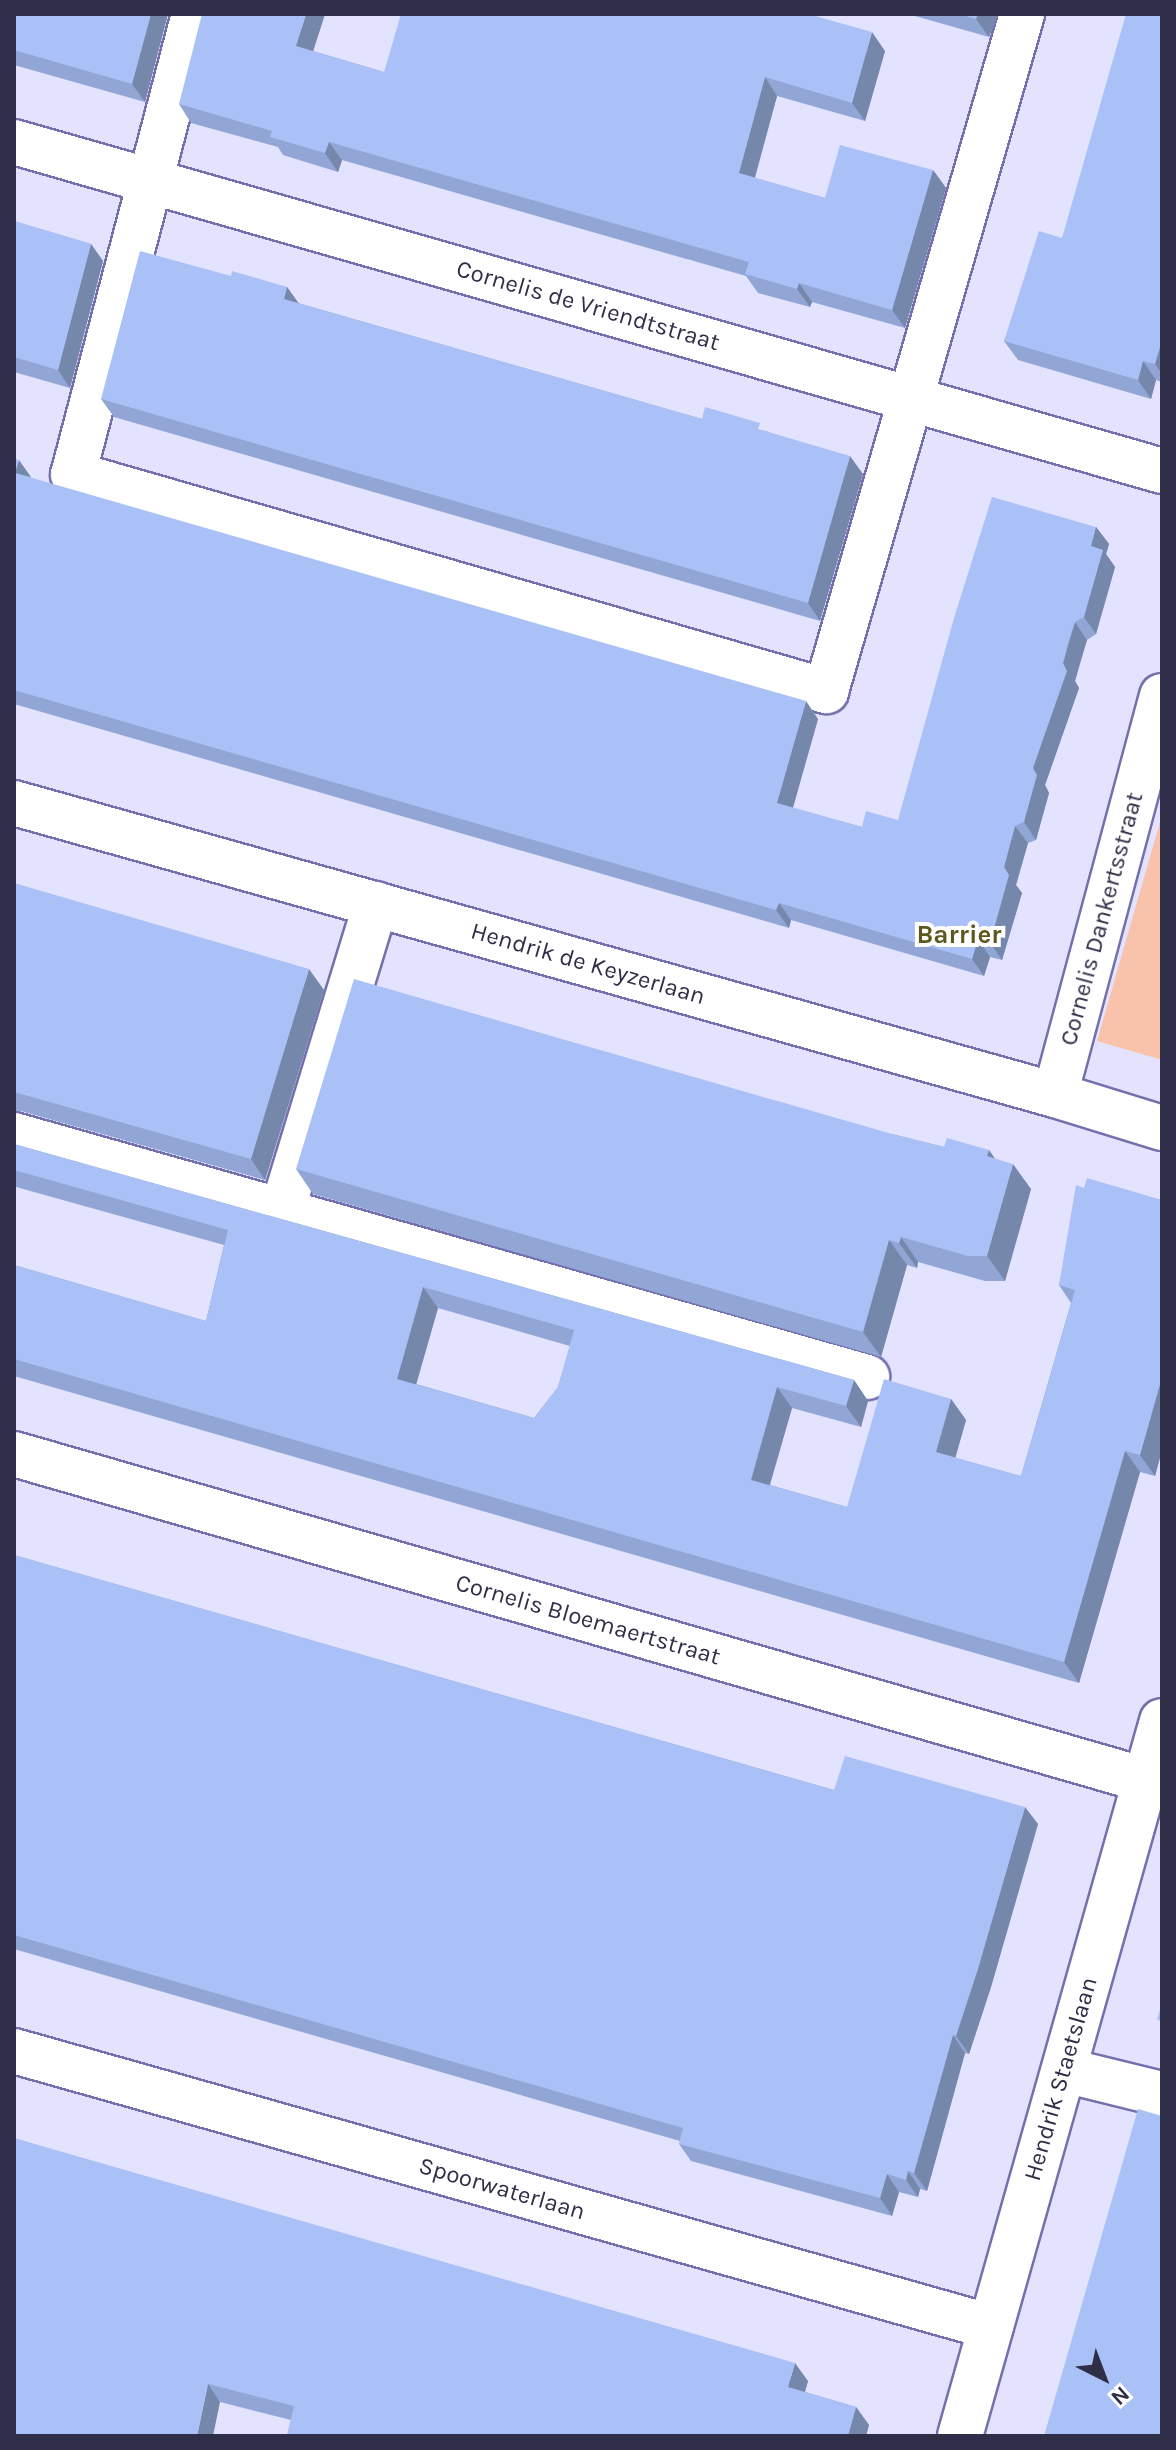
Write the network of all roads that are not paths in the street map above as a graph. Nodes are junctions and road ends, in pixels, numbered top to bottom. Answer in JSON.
{"nodes":[{"id":1,"x":194,"y":14,"type":"edge"},
{"id":2,"x":1022,"y":14,"type":"edge"},
{"id":3,"x":14,"y":142,"type":"edge"},
{"id":4,"x":148,"y":180,"type":"junction"},
{"id":5,"x":912,"y":399,"type":"junction"},
{"id":6,"x":1162,"y":471,"type":"edge"},
{"id":7,"x":1162,"y":696,"type":"edge"},
{"id":8,"x":14,"y":803,"type":"edge"},
{"id":9,"x":376,"y":904,"type":"junction"},
{"id":10,"x":1055,"y":1095,"type":"junction"},
{"id":11,"x":1162,"y":1128,"type":"edge"},
{"id":12,"x":14,"y":1135,"type":"edge"},
{"id":13,"x":282,"y":1211,"type":"junction"},
{"id":14,"x":867,"y":1377,"type":"dead end"},
{"id":15,"x":14,"y":1454,"type":"edge"},
{"id":16,"x":1162,"y":1721,"type":"edge"},
{"id":17,"x":1154,"y":1783,"type":"edge"},
{"id":18,"x":14,"y":2051,"type":"edge"},
{"id":19,"x":1064,"y":2070,"type":"junction"},
{"id":20,"x":1162,"y":2094,"type":"edge"},
{"id":21,"x":991,"y":2327,"type":"junction"},
{"id":22,"x":960,"y":2436,"type":"edge"}],
"edges":[{"from":1,"to":4,"type":"street"},
{"from":2,"to":5,"type":"street"},
{"from":3,"to":4,"type":"street","name":"Cornelis de Vriendtstraat"},
{"from":4,"to":5,"type":"street","name":"Cornelis de Vriendtstraat"},
{"from":4,"to":5,"type":"street"},
{"from":5,"to":6,"type":"street","name":"Cornelis de Vriendtstraat"},
{"from":7,"to":10,"type":"street","name":"Cornelis Dankertsstraat"},
{"from":8,"to":9,"type":"street","name":"Hendrik de Keyzerlaan"},
{"from":9,"to":10,"type":"street","name":"Hendrik de Keyzerlaan"},
{"from":9,"to":13,"type":"street"},
{"from":10,"to":11,"type":"street","name":"Hendrik de Keyzerlaan"},
{"from":12,"to":13,"type":"street"},
{"from":13,"to":14,"type":"street"},
{"from":15,"to":17,"type":"street","name":"Cornelis Bloemaertstraat"},
{"from":16,"to":17,"type":"street","name":"Hendrik Staetslaan"},
{"from":17,"to":19,"type":"street","name":"Hendrik Staetslaan"},
{"from":18,"to":21,"type":"street","name":"Spoorwaterlaan"},
{"from":19,"to":20,"type":"street"},
{"from":19,"to":21,"type":"street","name":"Hendrik Staetslaan"},
{"from":21,"to":22,"type":"street","name":"Hendrik Staetslaan"}]}
